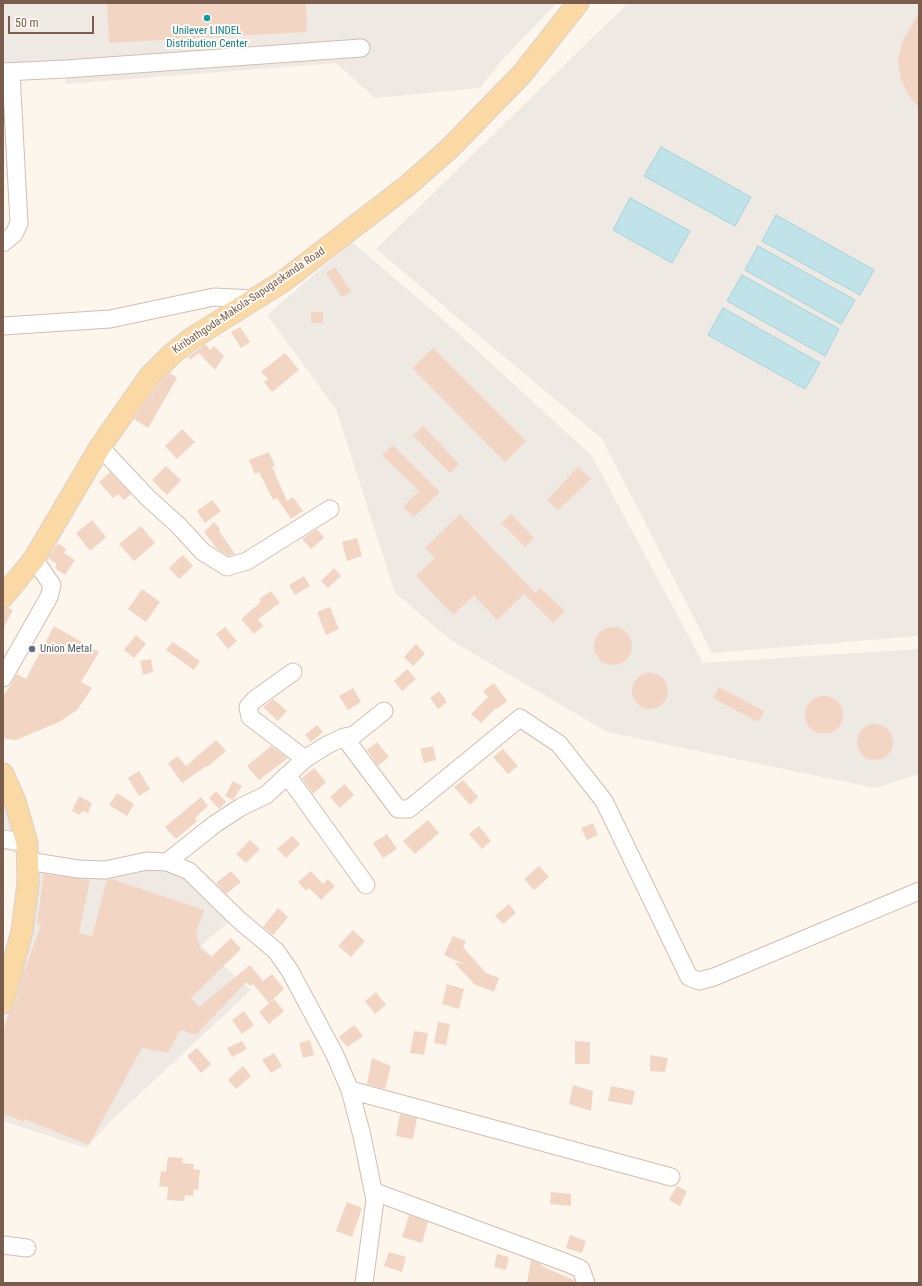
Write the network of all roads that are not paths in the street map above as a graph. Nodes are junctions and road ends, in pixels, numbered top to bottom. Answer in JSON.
{"nodes":[{"id":1,"x":578,"y":3,"type":"edge"},
{"id":2,"x":361,"y":48,"type":"dead end"},
{"id":3,"x":7,"y":72,"type":"edge"},
{"id":4,"x":3,"y":243,"type":"edge"},
{"id":5,"x":256,"y":299,"type":"junction"},
{"id":6,"x":3,"y":326,"type":"edge"},
{"id":7,"x":100,"y":447,"type":"junction"},
{"id":8,"x":330,"y":510,"type":"dead end"},
{"id":9,"x":34,"y":559,"type":"junction"},
{"id":10,"x":7,"y":587,"type":"edge"},
{"id":11,"x":293,"y":672,"type":"dead end"},
{"id":12,"x":3,"y":678,"type":"edge"},
{"id":13,"x":384,"y":711,"type":"dead end"},
{"id":14,"x":344,"y":737,"type":"junction"},
{"id":15,"x":305,"y":759,"type":"junction"},
{"id":16,"x":3,"y":774,"type":"edge"},
{"id":17,"x":287,"y":775,"type":"junction"},
{"id":18,"x":3,"y":839,"type":"edge"},
{"id":19,"x":28,"y":852,"type":"junction"},
{"id":20,"x":167,"y":862,"type":"junction"},
{"id":21,"x":366,"y":885,"type":"dead end"},
{"id":22,"x":919,"y":891,"type":"edge"},
{"id":23,"x":3,"y":1003,"type":"edge"},
{"id":24,"x":350,"y":1090,"type":"junction"},
{"id":25,"x":671,"y":1177,"type":"dead end"},
{"id":26,"x":374,"y":1192,"type":"junction"},
{"id":27,"x":3,"y":1245,"type":"edge"},
{"id":28,"x":27,"y":1248,"type":"dead end"},
{"id":29,"x":364,"y":1283,"type":"edge"},
{"id":30,"x":586,"y":1283,"type":"edge"}],
"edges":[{"from":1,"to":5,"type":"main road","name":"Kiribathgoda-Makola-Sapugaskanda Road"},
{"from":2,"to":3,"type":"street"},
{"from":3,"to":4,"type":"street"},
{"from":5,"to":6,"type":"street"},
{"from":5,"to":7,"type":"main road","name":"Kiribathgoda-Makola-Sapugaskanda Road"},
{"from":7,"to":8,"type":"street"},
{"from":7,"to":9,"type":"main road","name":"Kiribathgoda-Makola-Sapugaskanda Road"},
{"from":9,"to":10,"type":"main road","name":"Kiribathgoda-Makola-Sapugaskanda Road"},
{"from":9,"to":12,"type":"street"},
{"from":11,"to":15,"type":"street"},
{"from":13,"to":14,"type":"street"},
{"from":14,"to":15,"type":"street"},
{"from":14,"to":22,"type":"street"},
{"from":15,"to":17,"type":"street"},
{"from":16,"to":19,"type":"main road"},
{"from":17,"to":20,"type":"street"},
{"from":17,"to":21,"type":"street"},
{"from":18,"to":19,"type":"street"},
{"from":19,"to":20,"type":"street"},
{"from":19,"to":23,"type":"main road"},
{"from":20,"to":24,"type":"street"},
{"from":24,"to":25,"type":"street"},
{"from":24,"to":26,"type":"street"},
{"from":26,"to":29,"type":"street"},
{"from":26,"to":30,"type":"street"},
{"from":27,"to":28,"type":"street"}]}
